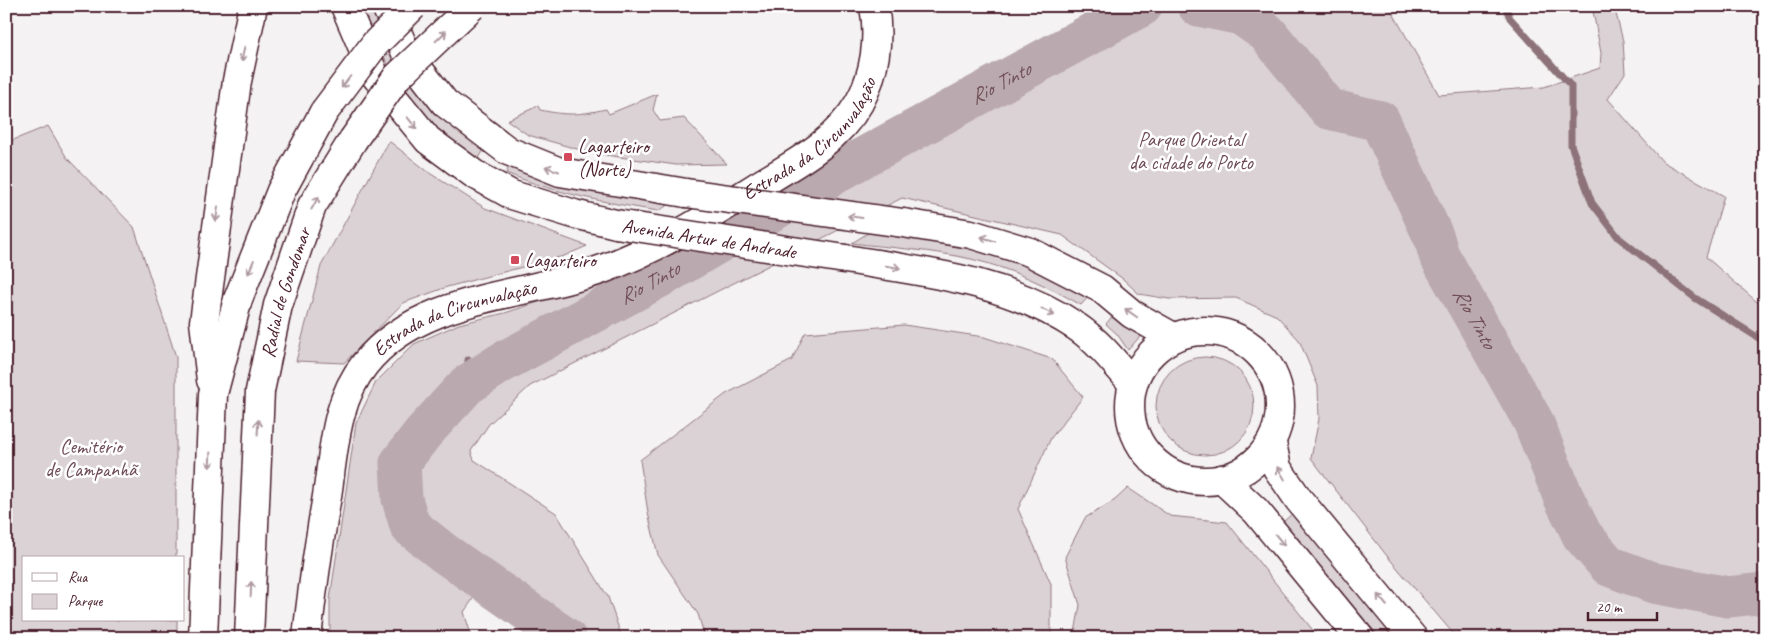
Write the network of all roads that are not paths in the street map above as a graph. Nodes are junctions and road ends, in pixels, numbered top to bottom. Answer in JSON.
{"nodes":[{"id":1,"x":253,"y":6,"type":"edge"},
{"id":2,"x":345,"y":6,"type":"edge"},
{"id":3,"x":386,"y":6,"type":"edge"},
{"id":4,"x":413,"y":6,"type":"edge"},
{"id":5,"x":472,"y":6,"type":"edge"},
{"id":6,"x":874,"y":6,"type":"edge"},
{"id":7,"x":1173,"y":338,"type":"junction"},
{"id":8,"x":1133,"y":384,"type":"junction"},
{"id":9,"x":213,"y":394,"type":"junction"},
{"id":10,"x":1272,"y":443,"type":"junction"},
{"id":11,"x":1222,"y":479,"type":"junction"},
{"id":12,"x":203,"y":638,"type":"edge"},
{"id":13,"x":249,"y":638,"type":"edge"},
{"id":14,"x":307,"y":638,"type":"edge"},
{"id":15,"x":1360,"y":638,"type":"edge"},
{"id":16,"x":1414,"y":638,"type":"edge"}],
"edges":[{"from":1,"to":9,"type":"main road","one_way":true},
{"from":2,"to":8,"type":"main road","name":"Avenida Artur de Andrade","one_way":true,"bridge":true},
{"from":7,"to":3,"type":"main road","name":"Avenida Artur de Andrade","one_way":true,"bridge":true},
{"from":4,"to":9,"type":"main road","name":"Radial de Gondomar","one_way":true,"bridge":true},
{"from":13,"to":5,"type":"main road","name":"Radial de Gondomar","one_way":true,"bridge":true},
{"from":6,"to":14,"type":"main road","name":"Estrada da Circunvalação"},
{"from":7,"to":8,"type":"main road"},
{"from":7,"to":10,"type":"main road"},
{"from":8,"to":11,"type":"main road"},
{"from":9,"to":12,"type":"main road","name":"Radial de Gondomar","one_way":true},
{"from":10,"to":11,"type":"main road"},
{"from":16,"to":10,"type":"main road","one_way":true},
{"from":11,"to":15,"type":"main road","one_way":true}]}
